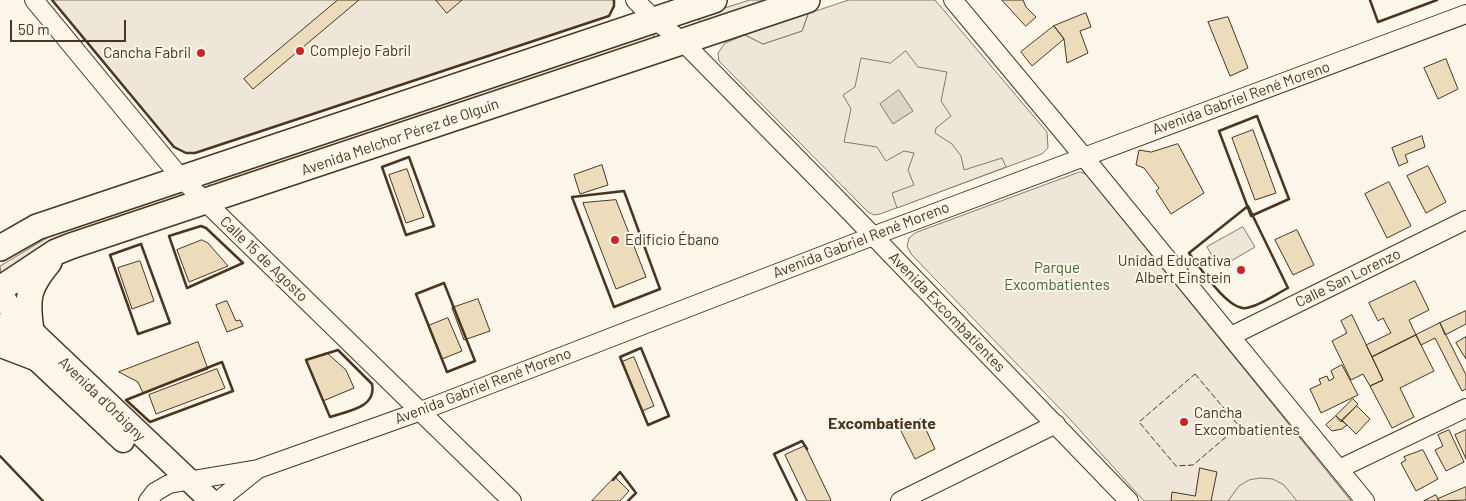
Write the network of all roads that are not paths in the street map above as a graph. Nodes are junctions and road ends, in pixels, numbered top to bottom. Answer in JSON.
{"nodes":[{"id":1,"x":34,"y":0,"type":"edge"},
{"id":2,"x":635,"y":0,"type":"edge"},
{"id":3,"x":714,"y":0,"type":"edge"},
{"id":4,"x":807,"y":0,"type":"edge"},
{"id":5,"x":953,"y":0,"type":"edge"},
{"id":6,"x":1466,"y":14,"type":"edge"},
{"id":7,"x":655,"y":20,"type":"junction"},
{"id":8,"x":682,"y":41,"type":"junction"},
{"id":9,"x":1084,"y":157,"type":"junction"},
{"id":10,"x":181,"y":178,"type":"junction"},
{"id":11,"x":205,"y":202,"type":"junction"},
{"id":12,"x":1466,"y":220,"type":"edge"},
{"id":13,"x":37,"y":227,"type":"junction"},
{"id":14,"x":0,"y":229,"type":"edge"},
{"id":15,"x":873,"y":236,"type":"junction"},
{"id":16,"x":0,"y":248,"type":"edge"},
{"id":17,"x":56,"y":252,"type":"junction"},
{"id":18,"x":0,"y":290,"type":"edge"},
{"id":19,"x":0,"y":325,"type":"edge"},
{"id":20,"x":31,"y":330,"type":"junction"},
{"id":21,"x":1231,"y":336,"type":"junction"},
{"id":22,"x":0,"y":344,"type":"edge"},
{"id":23,"x":34,"y":357,"type":"junction"},
{"id":24,"x":1466,"y":408,"type":"edge"},
{"id":25,"x":421,"y":411,"type":"junction"},
{"id":26,"x":1056,"y":424,"type":"junction"},
{"id":27,"x":258,"y":469,"type":"junction"},
{"id":28,"x":1339,"y":469,"type":"junction"},
{"id":29,"x":181,"y":488,"type":"edge"},
{"id":30,"x":148,"y":501,"type":"edge"},
{"id":31,"x":211,"y":501,"type":"edge"},
{"id":32,"x":218,"y":501,"type":"edge"},
{"id":33,"x":512,"y":501,"type":"edge"},
{"id":34,"x":900,"y":501,"type":"edge"},
{"id":35,"x":1129,"y":501,"type":"edge"},
{"id":36,"x":1365,"y":501,"type":"edge"}],
"edges":[{"from":1,"to":10,"type":"street","name":"Calle 15 de Agosto"},
{"from":2,"to":7,"type":"street","name":"Avenida Excombatientes"},
{"from":3,"to":7,"type":"highway","name":"Avenida Melchor Pérez de Olguín"},
{"from":4,"to":8,"type":"highway","name":"Avenida Melchor Pérez de Olguín"},
{"from":5,"to":9,"type":"street"},
{"from":6,"to":9,"type":"street","name":"Avenida Gabriel René Moreno"},
{"from":7,"to":8,"type":"street","name":"Avenida Excombatientes"},
{"from":7,"to":10,"type":"highway","name":"Avenida Melchor Pérez de Olguín"},
{"from":8,"to":11,"type":"highway","name":"Avenida Melchor Pérez de Olguín"},
{"from":8,"to":15,"type":"street","name":"Avenida Excombatientes"},
{"from":9,"to":15,"type":"street","name":"Avenida Gabriel René Moreno"},
{"from":9,"to":21,"type":"street"},
{"from":10,"to":11,"type":"street","name":"Calle 15 de Agosto"},
{"from":10,"to":13,"type":"highway","name":"Avenida Melchor Pérez de Olguín"},
{"from":11,"to":17,"type":"highway","name":"Avenida Melchor Pérez de Olguín"},
{"from":11,"to":25,"type":"street","name":"Calle 15 de Agosto"},
{"from":12,"to":21,"type":"street","name":"Calle San Lorenzo"},
{"from":13,"to":14,"type":"highway"},
{"from":13,"to":16,"type":"highway","name":"Avenida Melchor Pérez de Olguín"},
{"from":15,"to":25,"type":"street","name":"Avenida Gabriel René Moreno"},
{"from":15,"to":26,"type":"street","name":"Avenida Excombatientes"},
{"from":17,"to":18,"type":"highway","name":"Avenida Melchor Pérez de Olguín"},
{"from":17,"to":20,"type":"highway"},
{"from":18,"to":20,"type":"main road","name":"Avenida d'Orbigny"},
{"from":19,"to":23,"type":"main road","name":"Avenida d'Orbigny"},
{"from":20,"to":29,"type":"main road","name":"Avenida d'Orbigny"},
{"from":21,"to":28,"type":"street"},
{"from":22,"to":23,"type":"highway"},
{"from":23,"to":29,"type":"main road","name":"Avenida d'Orbigny"},
{"from":24,"to":28,"type":"street"},
{"from":25,"to":27,"type":"street","name":"Avenida Gabriel René Moreno"},
{"from":25,"to":33,"type":"street","name":"Calle 15 de Agosto"},
{"from":26,"to":34,"type":"street"},
{"from":26,"to":35,"type":"street","name":"Avenida Excombatientes"},
{"from":27,"to":29,"type":"street","name":"Avenida Gabriel René Moreno"},
{"from":27,"to":32,"type":"street","name":"Avenida Gabriel René Moreno"},
{"from":28,"to":36,"type":"street"},
{"from":29,"to":30,"type":"street"},
{"from":29,"to":31,"type":"main road","name":"Avenida d'Orbigny"}]}
